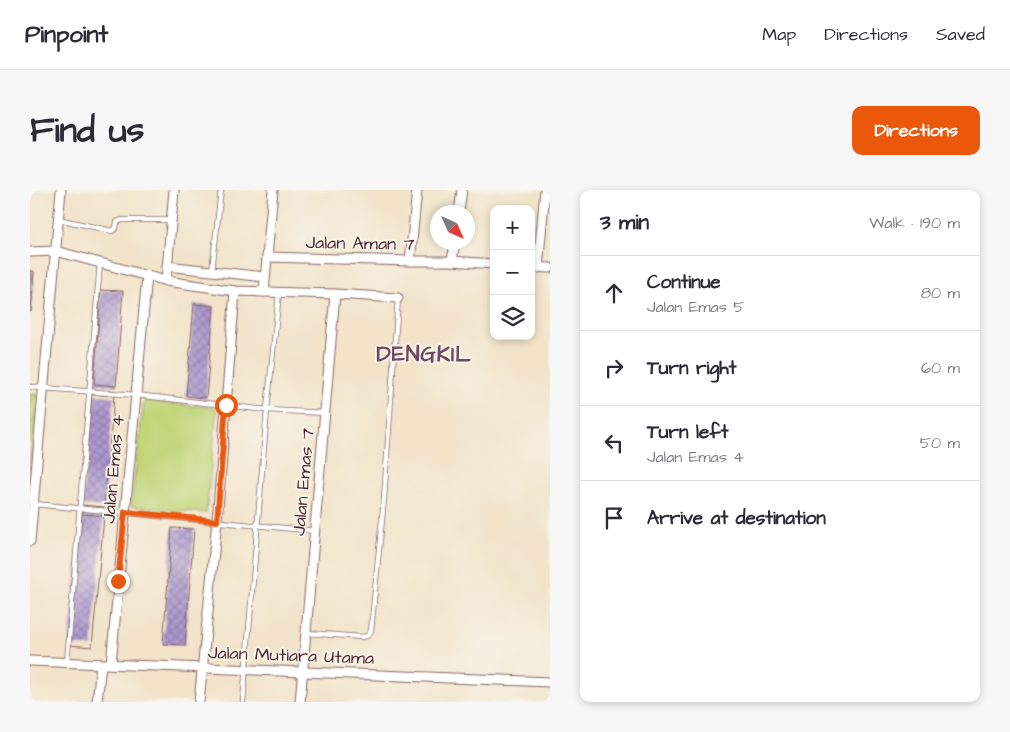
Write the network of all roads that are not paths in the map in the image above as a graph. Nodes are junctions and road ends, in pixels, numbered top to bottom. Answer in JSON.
{"nodes":[{"id":1,"x":61,"y":190,"type":"edge"},
{"id":2,"x":174,"y":190,"type":"edge"},
{"id":3,"x":222,"y":190,"type":"edge"},
{"id":4,"x":273,"y":190,"type":"edge"},
{"id":5,"x":417,"y":190,"type":"edge"},
{"id":6,"x":462,"y":190,"type":"edge"},
{"id":7,"x":547,"y":192,"type":"edge"},
{"id":8,"x":460,"y":205,"type":"edge"},
{"id":9,"x":58,"y":219,"type":"junction"},
{"id":10,"x":171,"y":220,"type":"junction"},
{"id":11,"x":454,"y":250,"type":"edge"},
{"id":12,"x":56,"y":251,"type":"junction"},
{"id":13,"x":30,"y":252,"type":"edge"},
{"id":14,"x":267,"y":257,"type":"junction"},
{"id":15,"x":410,"y":261,"type":"junction"},
{"id":16,"x":452,"y":261,"type":"junction"},
{"id":17,"x":100,"y":263,"type":"junction"},
{"id":18,"x":490,"y":264,"type":"edge"},
{"id":19,"x":168,"y":266,"type":"junction"},
{"id":20,"x":535,"y":267,"type":"edge"},
{"id":21,"x":550,"y":268,"type":"edge"},
{"id":22,"x":212,"y":271,"type":"junction"},
{"id":23,"x":147,"y":276,"type":"junction"},
{"id":24,"x":265,"y":277,"type":"junction"},
{"id":25,"x":166,"y":281,"type":"junction"},
{"id":26,"x":236,"y":291,"type":"junction"},
{"id":27,"x":264,"y":292,"type":"junction"},
{"id":28,"x":279,"y":293,"type":"junction"},
{"id":29,"x":335,"y":294,"type":"junction"},
{"id":30,"x":398,"y":298,"type":"joint"},
{"id":31,"x":30,"y":387,"type":"edge"},
{"id":32,"x":44,"y":388,"type":"junction"},
{"id":33,"x":90,"y":392,"type":"junction"},
{"id":34,"x":136,"y":395,"type":"junction"},
{"id":35,"x":226,"y":405,"type":"junction"},
{"id":36,"x":267,"y":410,"type":"junction"},
{"id":37,"x":325,"y":413,"type":"junction"},
{"id":38,"x":32,"y":504,"type":"edge"},
{"id":39,"x":80,"y":508,"type":"junction"},
{"id":40,"x":125,"y":512,"type":"junction"},
{"id":41,"x":217,"y":521,"type":"junction"},
{"id":42,"x":258,"y":525,"type":"junction"},
{"id":43,"x":315,"y":531,"type":"junction"},
{"id":44,"x":30,"y":541,"type":"edge"},
{"id":45,"x":307,"y":633,"type":"junction"},
{"id":46,"x":30,"y":661,"type":"edge"},
{"id":47,"x":67,"y":663,"type":"junction"},
{"id":48,"x":101,"y":664,"type":"junction"},
{"id":49,"x":111,"y":664,"type":"junction"},
{"id":50,"x":202,"y":668,"type":"junction"},
{"id":51,"x":246,"y":670,"type":"junction"},
{"id":52,"x":304,"y":672,"type":"junction"},
{"id":53,"x":550,"y":682,"type":"edge"},
{"id":54,"x":97,"y":702,"type":"edge"},
{"id":55,"x":199,"y":702,"type":"edge"},
{"id":56,"x":243,"y":702,"type":"edge"},
{"id":57,"x":300,"y":702,"type":"edge"}],
"edges":[{"from":1,"to":9,"type":"street"},
{"from":2,"to":10,"type":"street"},
{"from":3,"to":22,"type":"lane"},
{"from":4,"to":14,"type":"street"},
{"from":5,"to":15,"type":"street"},
{"from":6,"to":8,"type":"street"},
{"from":7,"to":20,"type":"street"},
{"from":9,"to":10,"type":"lane"},
{"from":9,"to":12,"type":"street"},
{"from":10,"to":19,"type":"street"},
{"from":11,"to":16,"type":"street"},
{"from":12,"to":13,"type":"street"},
{"from":12,"to":17,"type":"street"},
{"from":12,"to":32,"type":"street"},
{"from":14,"to":15,"type":"street","name":"Jalan Aman 7"},
{"from":14,"to":24,"type":"street"},
{"from":15,"to":16,"type":"street","name":"Jalan Aman 7"},
{"from":16,"to":18,"type":"street","name":"Jalan Aman 7"},
{"from":17,"to":23,"type":"street"},
{"from":17,"to":33,"type":"lane"},
{"from":19,"to":22,"type":"street"},
{"from":19,"to":25,"type":"street"},
{"from":20,"to":21,"type":"street"},
{"from":22,"to":24,"type":"street"},
{"from":23,"to":25,"type":"street"},
{"from":23,"to":34,"type":"street","name":"Jalan Emas 4"},
{"from":24,"to":27,"type":"street"},
{"from":25,"to":26,"type":"street"},
{"from":26,"to":27,"type":"street"},
{"from":26,"to":35,"type":"street"},
{"from":27,"to":28,"type":"street"},
{"from":28,"to":29,"type":"street"},
{"from":28,"to":36,"type":"lane"},
{"from":29,"to":30,"type":"street"},
{"from":29,"to":37,"type":"street","name":"Jalan Emas 7"},
{"from":30,"to":45,"type":"lane"},
{"from":31,"to":32,"type":"lane"},
{"from":32,"to":33,"type":"lane"},
{"from":32,"to":38,"type":"street"},
{"from":33,"to":34,"type":"lane"},
{"from":33,"to":39,"type":"lane"},
{"from":34,"to":35,"type":"lane"},
{"from":34,"to":40,"type":"street","name":"Jalan Emas 4"},
{"from":35,"to":36,"type":"lane"},
{"from":35,"to":41,"type":"street"},
{"from":36,"to":37,"type":"lane"},
{"from":36,"to":42,"type":"lane"},
{"from":37,"to":43,"type":"street","name":"Jalan Emas 7"},
{"from":38,"to":39,"type":"lane"},
{"from":38,"to":44,"type":"street"},
{"from":39,"to":40,"type":"lane"},
{"from":39,"to":47,"type":"lane"},
{"from":40,"to":41,"type":"lane"},
{"from":40,"to":49,"type":"street","name":"Jalan Emas 4"},
{"from":41,"to":42,"type":"lane"},
{"from":41,"to":50,"type":"street"},
{"from":42,"to":43,"type":"lane"},
{"from":42,"to":51,"type":"lane"},
{"from":43,"to":45,"type":"street","name":"Jalan Emas 7"},
{"from":45,"to":52,"type":"street","name":"Jalan Emas 7"},
{"from":46,"to":47,"type":"street","name":"Jalan Mutiara Utama"},
{"from":47,"to":48,"type":"street","name":"Jalan Mutiara Utama"},
{"from":48,"to":49,"type":"street","name":"Jalan Mutiara Utama"},
{"from":48,"to":54,"type":"street"},
{"from":49,"to":50,"type":"street","name":"Jalan Mutiara Utama"},
{"from":50,"to":51,"type":"street","name":"Jalan Mutiara Utama"},
{"from":50,"to":55,"type":"street"},
{"from":51,"to":52,"type":"street","name":"Jalan Mutiara Utama"},
{"from":51,"to":56,"type":"lane"},
{"from":52,"to":53,"type":"street","name":"Jalan Mutiara Utama"},
{"from":52,"to":57,"type":"street","name":"Jalan Emas 7"}]}
